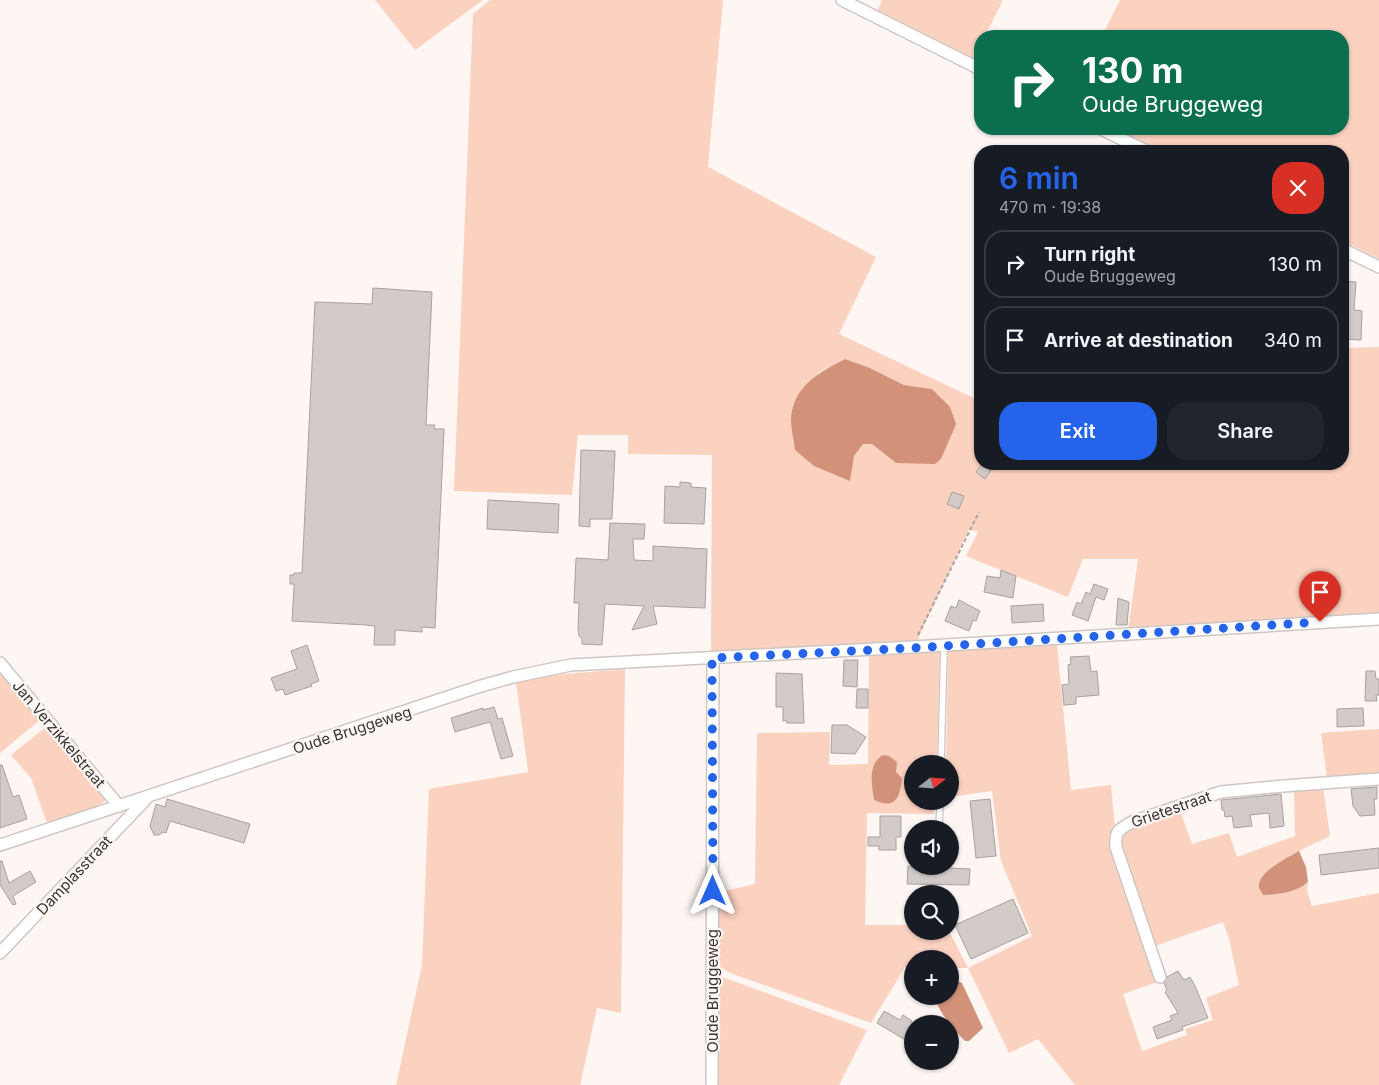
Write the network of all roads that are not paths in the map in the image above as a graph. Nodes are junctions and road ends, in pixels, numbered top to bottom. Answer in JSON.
{"nodes":[{"id":1,"x":842,"y":0,"type":"edge"},
{"id":2,"x":974,"y":65,"type":"edge"},
{"id":3,"x":1113,"y":135,"type":"edge"},
{"id":4,"x":1134,"y":145,"type":"edge"},
{"id":5,"x":1349,"y":252,"type":"edge"},
{"id":6,"x":1379,"y":267,"type":"edge"},
{"id":7,"x":1379,"y":619,"type":"edge"},
{"id":8,"x":944,"y":646,"type":"junction"},
{"id":9,"x":712,"y":658,"type":"junction"},
{"id":10,"x":0,"y":663,"type":"edge"},
{"id":11,"x":941,"y":755,"type":"edge"},
{"id":12,"x":1379,"y":780,"type":"edge"},
{"id":13,"x":148,"y":796,"type":"junction"},
{"id":14,"x":119,"y":806,"type":"junction"},
{"id":15,"x":0,"y":845,"type":"edge"},
{"id":16,"x":0,"y":953,"type":"edge"},
{"id":17,"x":1160,"y":977,"type":"dead end"},
{"id":18,"x":712,"y":1085,"type":"edge"}],
"edges":[{"from":1,"to":2,"type":"street"},
{"from":3,"to":4,"type":"street"},
{"from":5,"to":6,"type":"street"},
{"from":7,"to":8,"type":"street","name":"Oude Bruggeweg"},
{"from":8,"to":9,"type":"street","name":"Oude Bruggeweg"},
{"from":8,"to":11,"type":"lane"},
{"from":9,"to":13,"type":"street","name":"Oude Bruggeweg"},
{"from":9,"to":18,"type":"street","name":"Oude Bruggeweg"},
{"from":10,"to":14,"type":"street","name":"Jan Verzikkelstraat"},
{"from":12,"to":17,"type":"street","name":"Grietestraat"},
{"from":13,"to":14,"type":"street","name":"Oude Bruggeweg"},
{"from":13,"to":16,"type":"street","name":"Damplasstraat"},
{"from":14,"to":15,"type":"street","name":"Oude Bruggeweg"}]}
